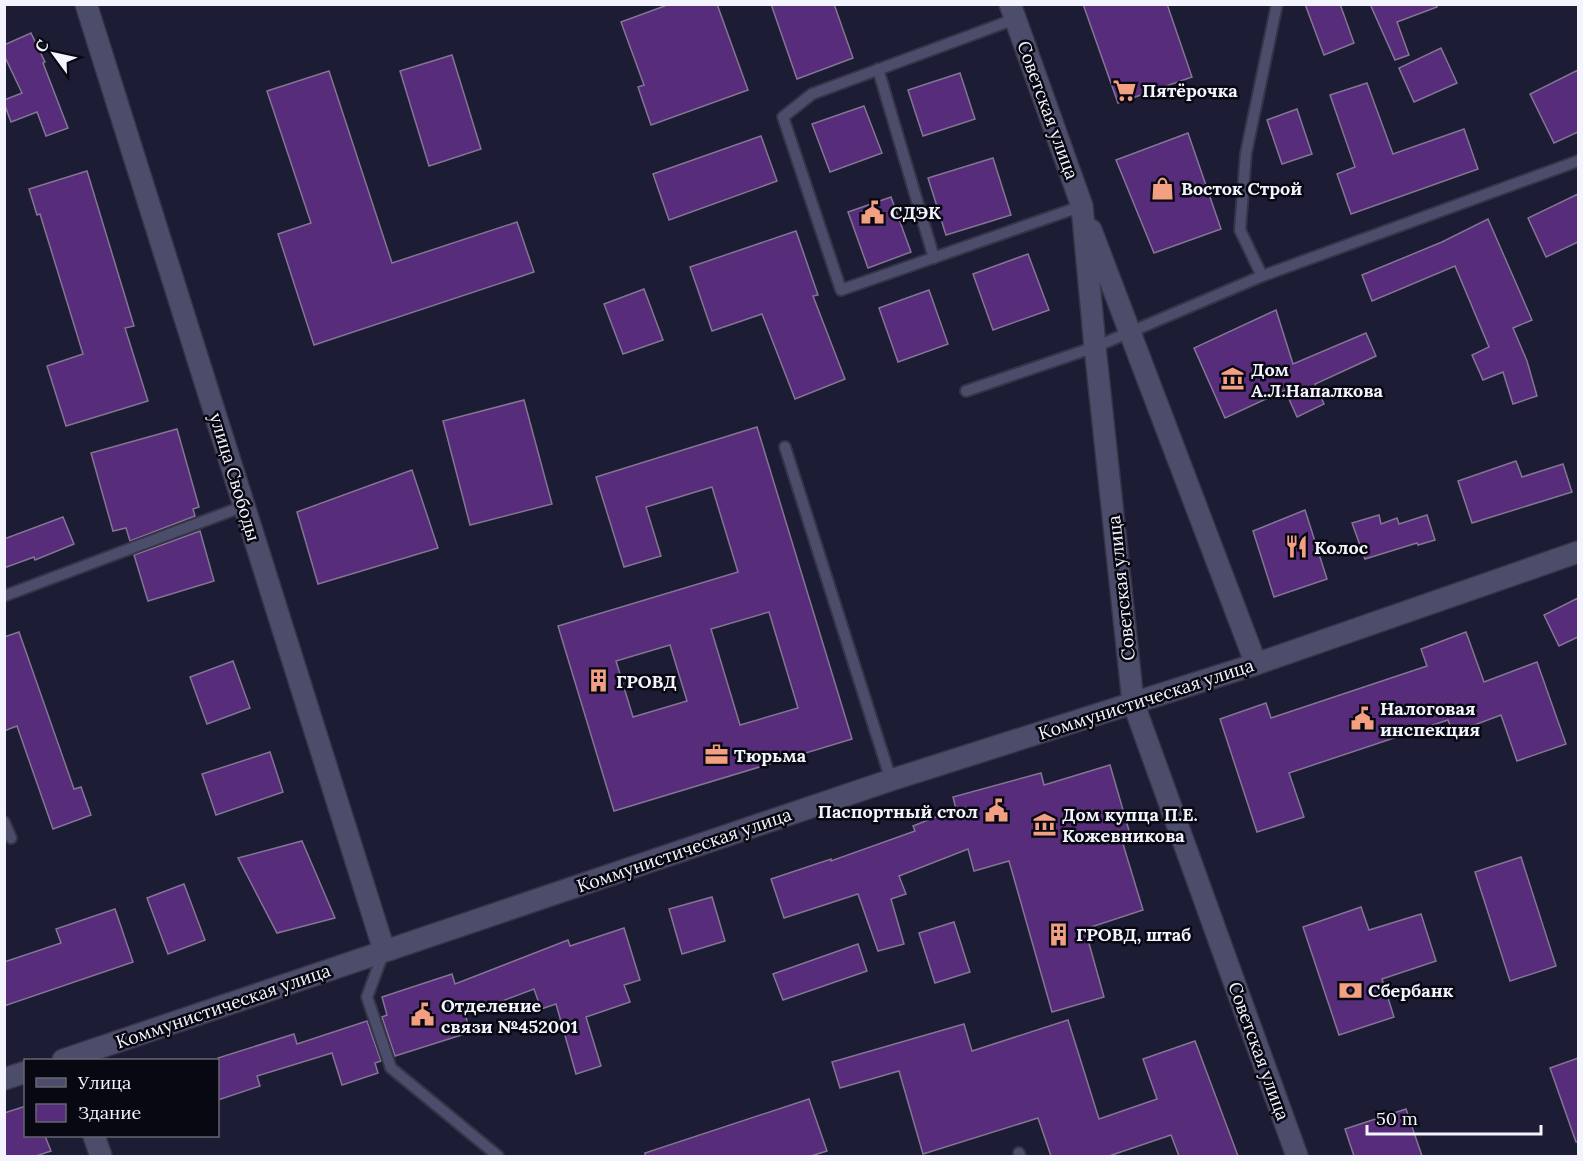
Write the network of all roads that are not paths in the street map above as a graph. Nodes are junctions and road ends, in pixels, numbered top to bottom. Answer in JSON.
{"nodes":[{"id":1,"x":86,"y":4,"type":"edge"},
{"id":2,"x":1277,"y":4,"type":"edge"},
{"id":3,"x":1013,"y":12,"type":"edge"},
{"id":4,"x":878,"y":69,"type":"junction"},
{"id":5,"x":1578,"y":161,"type":"edge"},
{"id":6,"x":1082,"y":206,"type":"junction"},
{"id":7,"x":934,"y":258,"type":"junction"},
{"id":8,"x":1262,"y":276,"type":"junction"},
{"id":9,"x":1131,"y":332,"type":"junction"},
{"id":10,"x":1095,"y":347,"type":"junction"},
{"id":11,"x":966,"y":391,"type":"dead end"},
{"id":12,"x":785,"y":447,"type":"dead end"},
{"id":13,"x":244,"y":506,"type":"junction"},
{"id":14,"x":1578,"y":552,"type":"edge"},
{"id":15,"x":4,"y":596,"type":"edge"},
{"id":16,"x":1256,"y":664,"type":"junction"},
{"id":17,"x":1133,"y":702,"type":"junction"},
{"id":18,"x":891,"y":780,"type":"junction"},
{"id":19,"x":4,"y":822,"type":"edge"},
{"id":20,"x":11,"y":838,"type":"dead end"},
{"id":21,"x":384,"y":950,"type":"junction"},
{"id":22,"x":68,"y":1059,"type":"edge"},
{"id":23,"x":24,"y":1073,"type":"edge"},
{"id":24,"x":4,"y":1079,"type":"edge"},
{"id":25,"x":94,"y":1137,"type":"edge"},
{"id":26,"x":101,"y":1156,"type":"edge"},
{"id":27,"x":498,"y":1156,"type":"edge"},
{"id":28,"x":1297,"y":1156,"type":"edge"}],
"edges":[{"from":1,"to":13,"type":"street","name":"улица Свободы"},
{"from":2,"to":8,"type":"lane"},
{"from":3,"to":4,"type":"lane"},
{"from":3,"to":6,"type":"street","name":"Советская улица"},
{"from":4,"to":7,"type":"lane"},
{"from":4,"to":7,"type":"lane"},
{"from":5,"to":8,"type":"lane"},
{"from":6,"to":7,"type":"lane"},
{"from":6,"to":9,"type":"street"},
{"from":6,"to":10,"type":"street","name":"Советская улица"},
{"from":8,"to":9,"type":"lane"},
{"from":9,"to":10,"type":"lane"},
{"from":9,"to":16,"type":"street"},
{"from":10,"to":11,"type":"lane"},
{"from":10,"to":17,"type":"street","name":"Советская улица"},
{"from":12,"to":18,"type":"lane"},
{"from":13,"to":15,"type":"lane"},
{"from":13,"to":21,"type":"street","name":"улица Свободы"},
{"from":14,"to":16,"type":"street","name":"Коммунистическая улица"},
{"from":16,"to":17,"type":"street","name":"Коммунистическая улица"},
{"from":17,"to":18,"type":"street","name":"Коммунистическая улица"},
{"from":17,"to":28,"type":"street","name":"Советская улица"},
{"from":18,"to":21,"type":"street","name":"Коммунистическая улица"},
{"from":19,"to":20,"type":"lane"},
{"from":21,"to":22,"type":"street","name":"Коммунистическая улица"},
{"from":21,"to":27,"type":"lane"},
{"from":23,"to":24,"type":"street"},
{"from":25,"to":26,"type":"street"}]}
